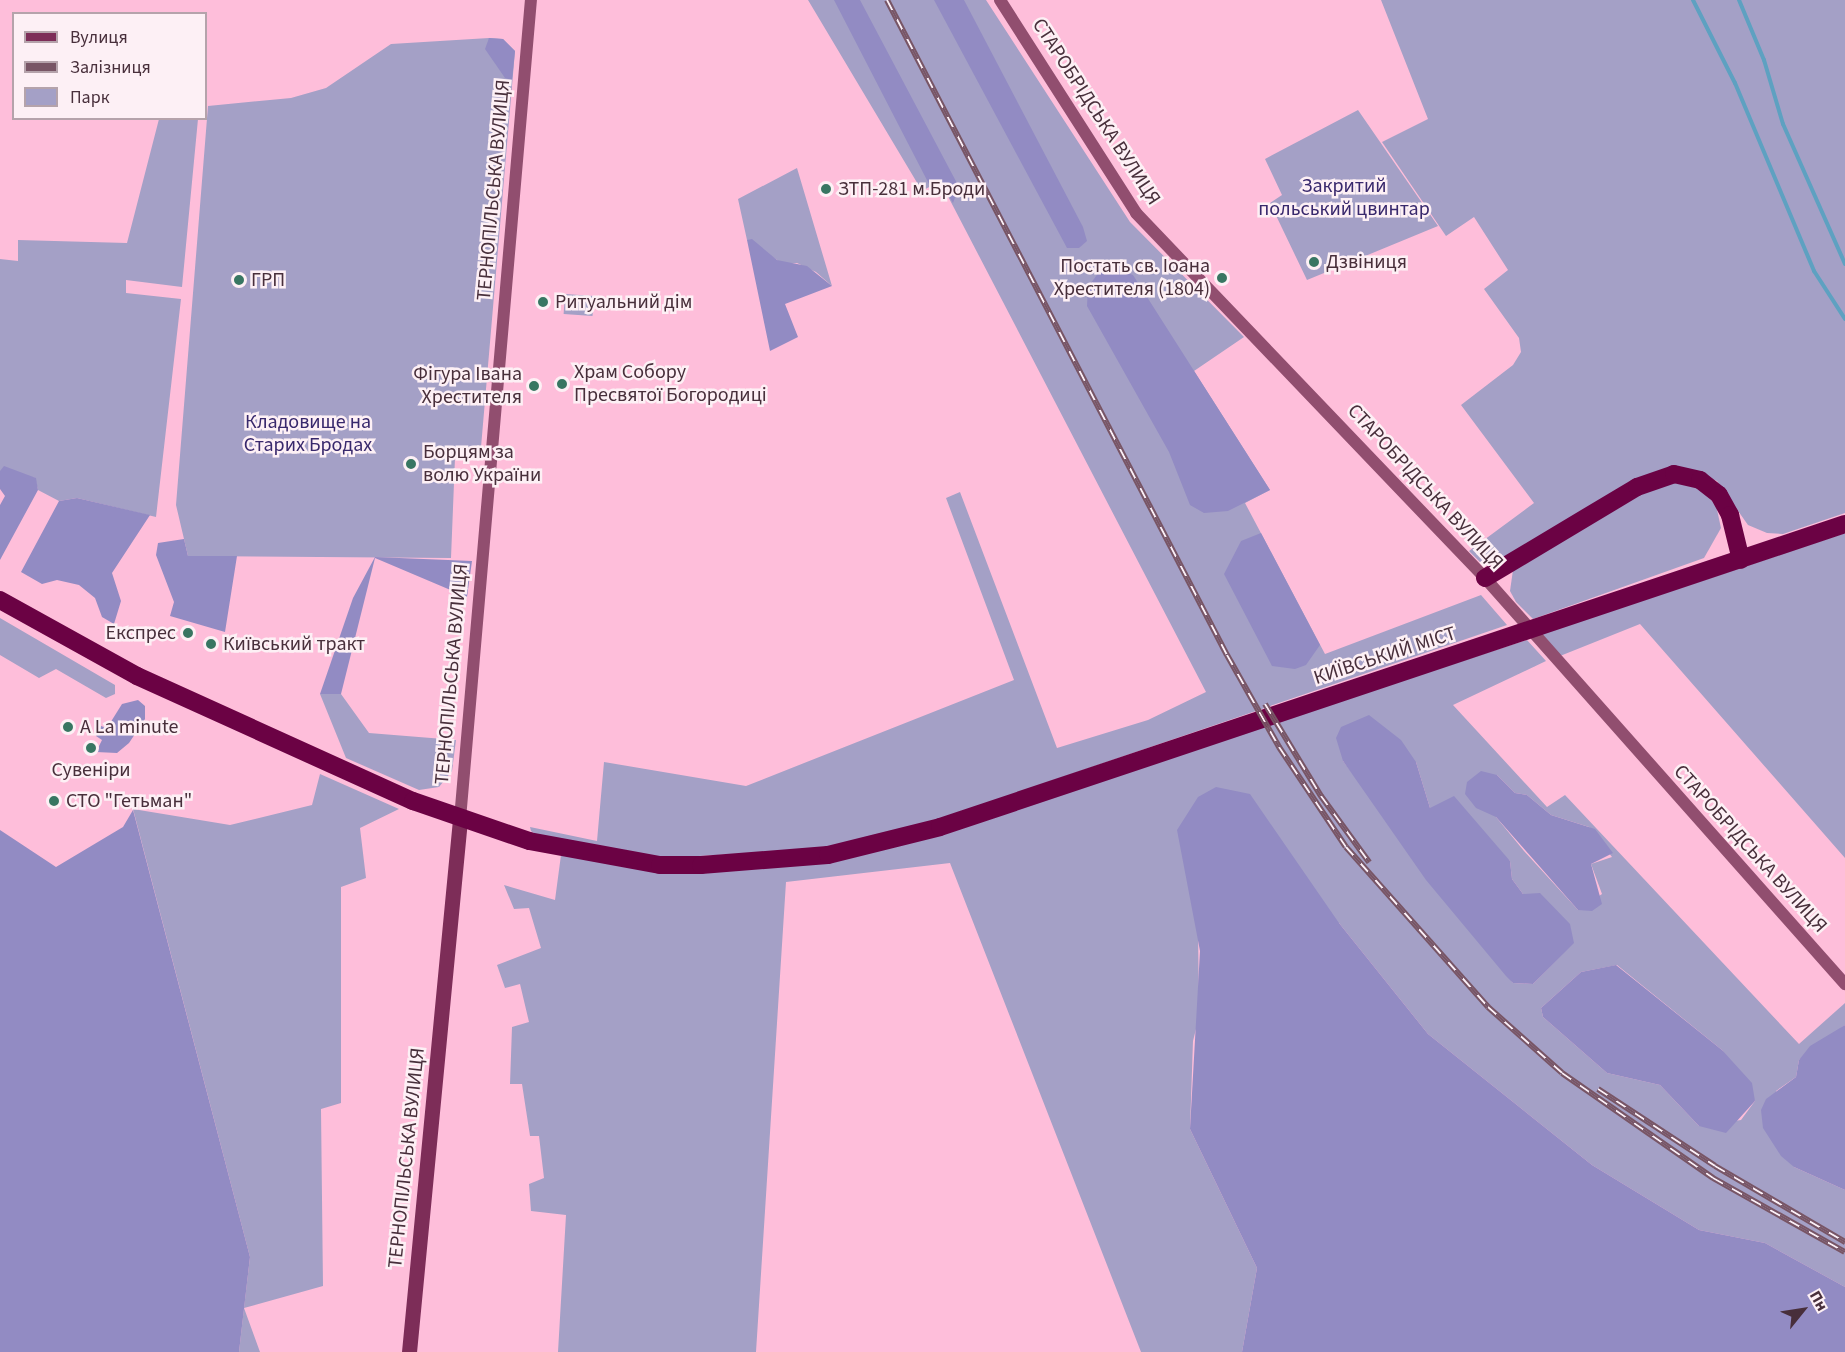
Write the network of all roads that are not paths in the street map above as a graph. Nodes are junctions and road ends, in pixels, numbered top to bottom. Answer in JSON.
{"nodes":[{"id":1,"x":531,"y":0,"type":"edge"},
{"id":2,"x":1000,"y":0,"type":"edge"},
{"id":3,"x":1845,"y":524,"type":"edge"},
{"id":4,"x":1741,"y":560,"type":"junction"},
{"id":5,"x":1485,"y":578,"type":"junction"},
{"id":6,"x":0,"y":600,"type":"edge"},
{"id":7,"x":460,"y":819,"type":"junction"},
{"id":8,"x":1845,"y":984,"type":"edge"},
{"id":9,"x":409,"y":1352,"type":"edge"}],
"edges":[{"from":1,"to":7,"type":"street","name":"ТЕРНОПІЛЬСЬКА ВУЛИЦЯ"},
{"from":2,"to":5,"type":"street","name":"СТАРОБРІДСЬКА ВУЛИЦЯ"},
{"from":3,"to":4,"type":"highway","name":"КИЇВСЬКИЙ МІСТ"},
{"from":4,"to":5,"type":"highway"},
{"from":4,"to":7,"type":"highway","name":"КИЇВСЬКИЙ МІСТ"},
{"from":5,"to":8,"type":"street","name":"СТАРОБРІДСЬКА ВУЛИЦЯ"},
{"from":6,"to":7,"type":"highway","name":"КИЇВСЬКИЙ МІСТ"},
{"from":7,"to":9,"type":"main road","name":"ТЕРНОПІЛЬСЬКА ВУЛИЦЯ"}]}
